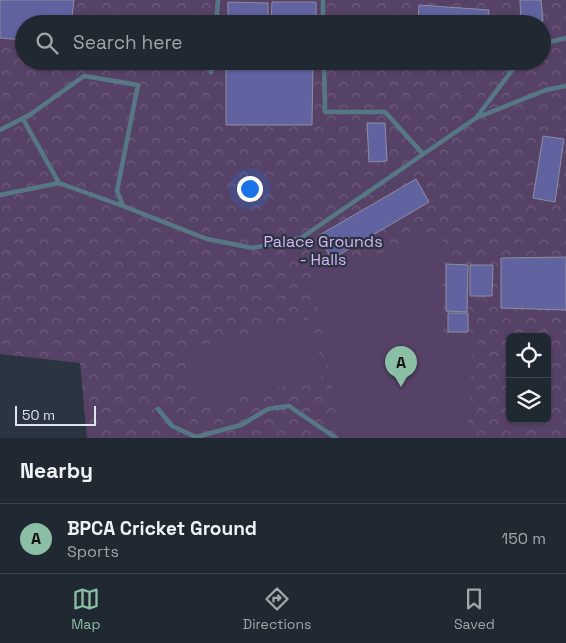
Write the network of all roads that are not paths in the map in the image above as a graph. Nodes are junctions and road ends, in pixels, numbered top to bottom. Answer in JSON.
{"nodes":[{"id":1,"x":218,"y":0,"type":"edge"},
{"id":2,"x":323,"y":0,"type":"edge"},
{"id":3,"x":217,"y":15,"type":"edge"},
{"id":4,"x":323,"y":15,"type":"edge"},
{"id":5,"x":566,"y":38,"type":"edge"},
{"id":6,"x":551,"y":42,"type":"edge"},
{"id":7,"x":324,"y":70,"type":"edge"},
{"id":8,"x":512,"y":70,"type":"edge"},
{"id":9,"x":566,"y":86,"type":"edge"},
{"id":10,"x":476,"y":118,"type":"junction"},
{"id":11,"x":23,"y":119,"type":"junction"},
{"id":12,"x":0,"y":130,"type":"edge"},
{"id":13,"x":423,"y":154,"type":"junction"},
{"id":14,"x":59,"y":184,"type":"junction"},
{"id":15,"x":0,"y":195,"type":"edge"},
{"id":16,"x":123,"y":206,"type":"junction"},
{"id":17,"x":158,"y":409,"type":"dead end"},
{"id":18,"x":336,"y":438,"type":"edge"}],
"edges":[{"from":1,"to":3,"type":"lane"},
{"from":2,"to":4,"type":"lane"},
{"from":5,"to":6,"type":"lane"},
{"from":7,"to":13,"type":"lane"},
{"from":8,"to":10,"type":"lane"},
{"from":9,"to":10,"type":"lane"},
{"from":10,"to":13,"type":"lane"},
{"from":11,"to":12,"type":"lane"},
{"from":11,"to":14,"type":"lane"},
{"from":11,"to":16,"type":"lane"},
{"from":13,"to":16,"type":"lane"},
{"from":14,"to":15,"type":"lane"},
{"from":14,"to":16,"type":"lane"},
{"from":17,"to":18,"type":"lane"}]}
